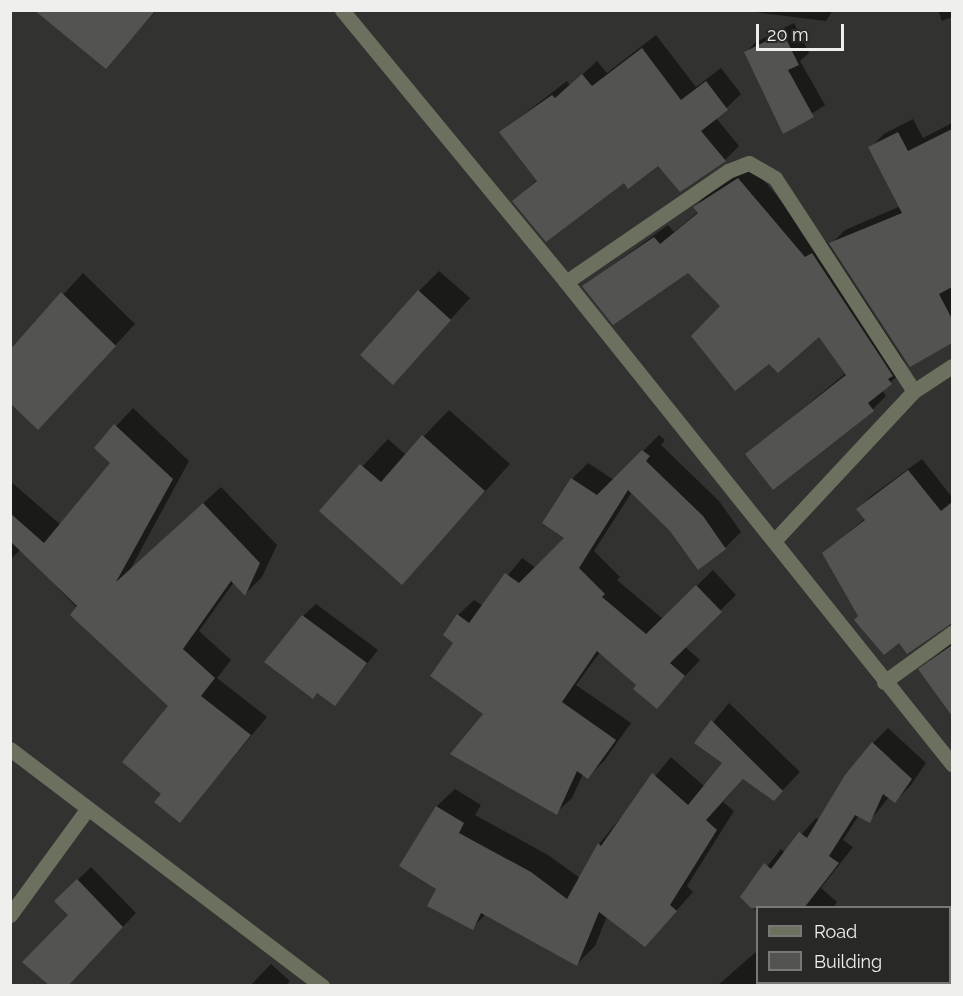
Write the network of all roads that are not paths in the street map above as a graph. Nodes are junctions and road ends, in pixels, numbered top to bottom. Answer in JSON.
{"nodes":[{"id":1,"x":342,"y":10,"type":"edge"},
{"id":2,"x":566,"y":282,"type":"junction"},
{"id":3,"x":952,"y":366,"type":"edge"},
{"id":4,"x":914,"y":391,"type":"junction"},
{"id":5,"x":774,"y":541,"type":"junction"},
{"id":6,"x":952,"y":633,"type":"edge"},
{"id":7,"x":884,"y":682,"type":"junction"},
{"id":8,"x":10,"y":749,"type":"edge"},
{"id":9,"x":952,"y":764,"type":"edge"},
{"id":10,"x":88,"y":808,"type":"junction"},
{"id":11,"x":10,"y":915,"type":"edge"},
{"id":12,"x":322,"y":986,"type":"edge"}],
"edges":[{"from":1,"to":2,"type":"street"},
{"from":2,"to":4,"type":"street"},
{"from":2,"to":5,"type":"street"},
{"from":3,"to":4,"type":"street"},
{"from":4,"to":5,"type":"street"},
{"from":5,"to":7,"type":"street"},
{"from":6,"to":7,"type":"street"},
{"from":7,"to":9,"type":"street"},
{"from":8,"to":10,"type":"street"},
{"from":10,"to":11,"type":"street"},
{"from":10,"to":12,"type":"street"}]}
